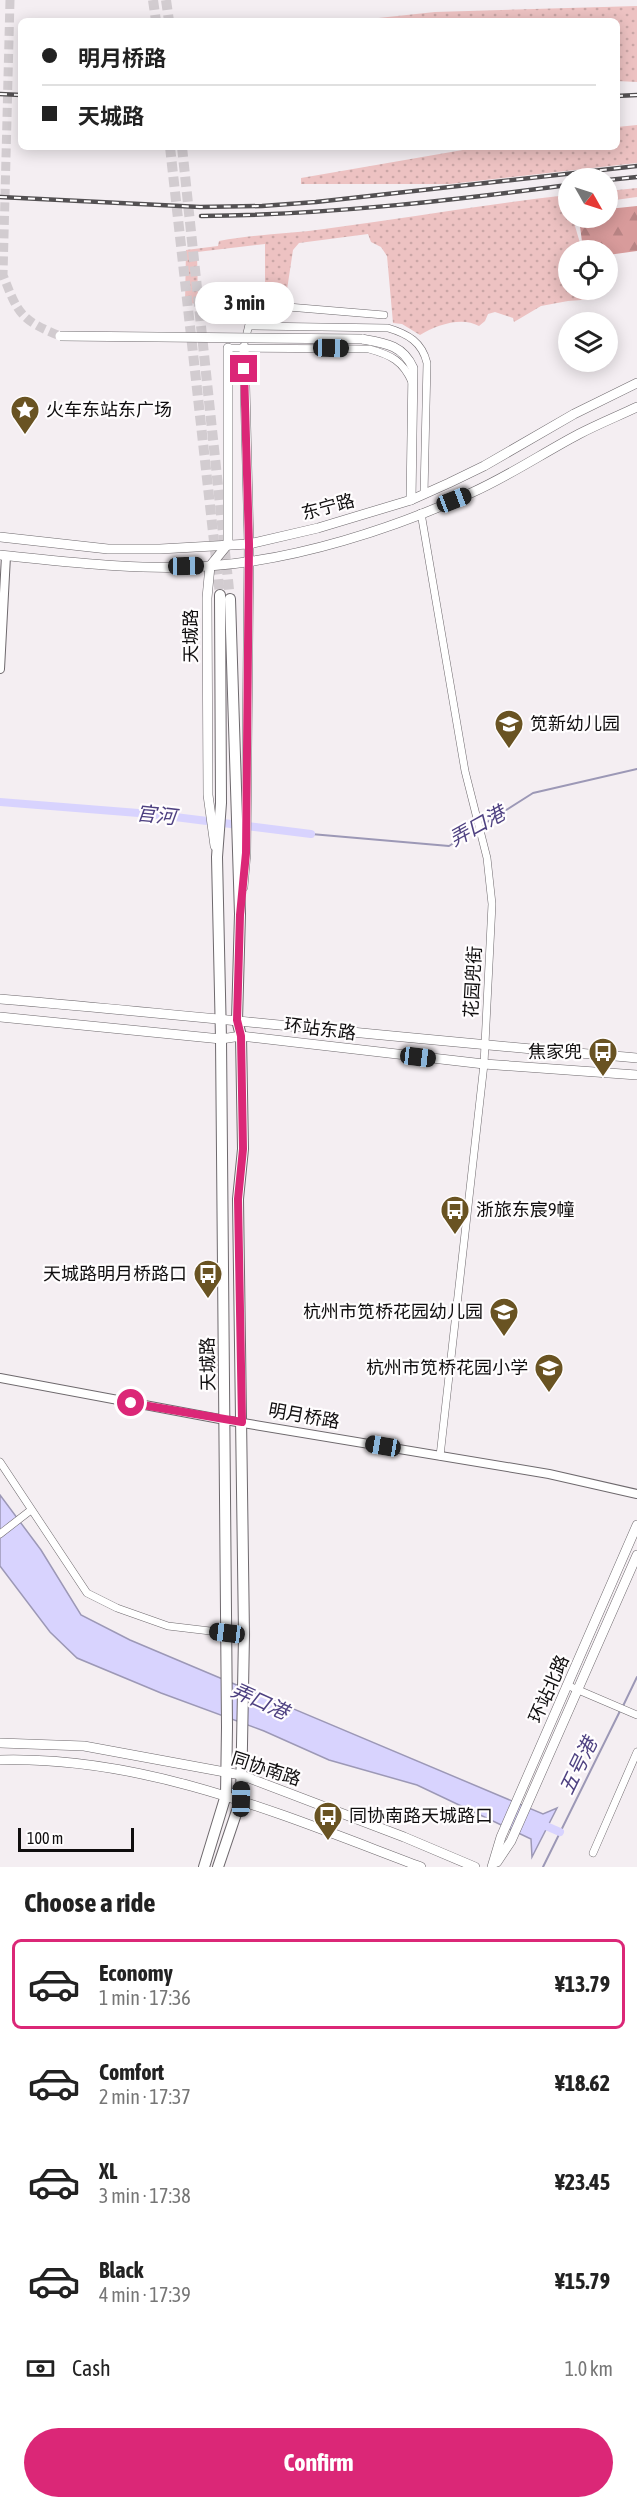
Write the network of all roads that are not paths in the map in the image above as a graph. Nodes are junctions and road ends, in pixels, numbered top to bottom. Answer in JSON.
{"nodes":[{"id":1,"x":384,"y":315,"type":"dead end"},
{"id":2,"x":249,"y":326,"type":"junction"},
{"id":3,"x":60,"y":336,"type":"tunnel mouth"},
{"id":4,"x":244,"y":347,"type":"junction"},
{"id":5,"x":228,"y":348,"type":"joint"},
{"id":6,"x":637,"y":383,"type":"edge"},
{"id":7,"x":414,"y":386,"type":"junction"},
{"id":8,"x":637,"y":407,"type":"edge"},
{"id":9,"x":423,"y":494,"type":"junction"},
{"id":10,"x":411,"y":500,"type":"junction"},
{"id":11,"x":421,"y":513,"type":"junction"},
{"id":12,"x":0,"y":537,"type":"edge"},
{"id":13,"x":228,"y":544,"type":"junction"},
{"id":14,"x":249,"y":544,"type":"junction"},
{"id":15,"x":3,"y":555,"type":"edge"},
{"id":16,"x":249,"y":560,"type":"junction"},
{"id":17,"x":210,"y":566,"type":"junction"},
{"id":18,"x":0,"y":669,"type":"edge"},
{"id":19,"x":242,"y":808,"type":"junction"},
{"id":20,"x":218,"y":857,"type":"junction"},
{"id":21,"x":0,"y":999,"type":"edge"},
{"id":22,"x":0,"y":1017,"type":"edge"},
{"id":23,"x":219,"y":1018,"type":"junction"},
{"id":24,"x":237,"y":1020,"type":"junction"},
{"id":25,"x":241,"y":1036,"type":"junction"},
{"id":26,"x":221,"y":1039,"type":"junction"},
{"id":27,"x":484,"y":1046,"type":"junction"},
{"id":28,"x":637,"y":1058,"type":"edge"},
{"id":29,"x":484,"y":1064,"type":"junction"},
{"id":30,"x":637,"y":1075,"type":"edge"},
{"id":31,"x":0,"y":1378,"type":"edge"},
{"id":32,"x":225,"y":1420,"type":"junction"},
{"id":33,"x":242,"y":1422,"type":"junction"},
{"id":34,"x":440,"y":1456,"type":"junction"},
{"id":35,"x":0,"y":1462,"type":"edge"},
{"id":36,"x":637,"y":1494,"type":"edge"},
{"id":37,"x":31,"y":1510,"type":"junction"},
{"id":38,"x":637,"y":1525,"type":"edge"},
{"id":39,"x":0,"y":1534,"type":"edge"},
{"id":40,"x":637,"y":1555,"type":"edge"},
{"id":41,"x":227,"y":1633,"type":"junction"},
{"id":42,"x":578,"y":1689,"type":"junction"},
{"id":43,"x":637,"y":1715,"type":"edge"},
{"id":44,"x":0,"y":1743,"type":"edge"},
{"id":45,"x":637,"y":1752,"type":"edge"},
{"id":46,"x":0,"y":1760,"type":"edge"},
{"id":47,"x":226,"y":1771,"type":"junction"},
{"id":48,"x":241,"y":1775,"type":"junction"},
{"id":49,"x":526,"y":1794,"type":"junction"},
{"id":50,"x":226,"y":1796,"type":"junction"},
{"id":51,"x":241,"y":1799,"type":"junction"},
{"id":52,"x":593,"y":1853,"type":"dead end"},
{"id":53,"x":204,"y":1867,"type":"edge"},
{"id":54,"x":218,"y":1867,"type":"edge"},
{"id":55,"x":421,"y":1867,"type":"edge"},
{"id":56,"x":475,"y":1867,"type":"edge"},
{"id":57,"x":493,"y":1867,"type":"edge"}],
"edges":[{"from":1,"to":2,"type":"street"},
{"from":2,"to":4,"type":"street"},
{"from":2,"to":9,"type":"street"},
{"from":3,"to":7,"type":"main road","bridge":true},
{"from":4,"to":5,"type":"street"},
{"from":4,"to":7,"type":"street"},
{"from":4,"to":14,"type":"main road","name":"天城路"},
{"from":5,"to":13,"type":"main road"},
{"from":6,"to":9,"type":"main road","name":"东宁路"},
{"from":7,"to":10,"type":"main road"},
{"from":8,"to":11,"type":"main road","name":"东宁路"},
{"from":9,"to":10,"type":"main road","name":"东宁路"},
{"from":10,"to":14,"type":"main road","name":"东宁路"},
{"from":11,"to":16,"type":"main road","name":"东宁路"},
{"from":11,"to":27,"type":"street","name":"花园兜街"},
{"from":12,"to":13,"type":"main road","name":"东宁路"},
{"from":13,"to":14,"type":"main road","name":"东宁路"},
{"from":13,"to":17,"type":"main road"},
{"from":14,"to":16,"type":"main road","name":"天城路"},
{"from":15,"to":17,"type":"main road","name":"东宁路"},
{"from":15,"to":18,"type":"street"},
{"from":16,"to":17,"type":"main road","name":"东宁路"},
{"from":16,"to":19,"type":"main road","name":"天城路"},
{"from":17,"to":20,"type":"main road","name":"天城路"},
{"from":19,"to":20,"type":"main road","name":"天城路"},
{"from":19,"to":24,"type":"main road","name":"天城路"},
{"from":20,"to":23,"type":"main road","name":"天城路"},
{"from":21,"to":23,"type":"main road","name":"环站东路"},
{"from":22,"to":26,"type":"main road","name":"环站东路"},
{"from":23,"to":24,"type":"main road","name":"环站东路"},
{"from":23,"to":26,"type":"main road","name":"天城路"},
{"from":24,"to":25,"type":"main road","name":"天城路"},
{"from":24,"to":27,"type":"main road","name":"环站东路"},
{"from":25,"to":26,"type":"main road","name":"环站东路"},
{"from":25,"to":29,"type":"main road","name":"环站东路"},
{"from":25,"to":33,"type":"main road","name":"天城路"},
{"from":26,"to":32,"type":"main road","name":"天城路"},
{"from":27,"to":28,"type":"main road","name":"环站东路"},
{"from":27,"to":29,"type":"street","name":"花园兜街"},
{"from":29,"to":30,"type":"main road","name":"环站东路"},
{"from":29,"to":34,"type":"street","name":"花园兜街"},
{"from":31,"to":32,"type":"street","name":"明月桥路"},
{"from":32,"to":33,"type":"street","name":"明月桥路"},
{"from":32,"to":41,"type":"main road","name":"天城路"},
{"from":33,"to":34,"type":"street","name":"明月桥路"},
{"from":33,"to":48,"type":"main road","name":"天城路"},
{"from":34,"to":36,"type":"street","name":"明月桥路"},
{"from":35,"to":37,"type":"street"},
{"from":37,"to":39,"type":"street"},
{"from":37,"to":41,"type":"street"},
{"from":38,"to":42,"type":"main road","name":"环站北路"},
{"from":40,"to":42,"type":"main road","name":"环站北路"},
{"from":41,"to":47,"type":"main road","name":"天城路"},
{"from":42,"to":43,"type":"street"},
{"from":42,"to":49,"type":"main road","name":"环站北路"},
{"from":44,"to":47,"type":"main road","name":"同协南路"},
{"from":45,"to":52,"type":"street"},
{"from":46,"to":50,"type":"main road","name":"同协南路"},
{"from":47,"to":48,"type":"main road","name":"同协南路"},
{"from":47,"to":50,"type":"main road","name":"天城路"},
{"from":48,"to":51,"type":"main road","name":"天城路"},
{"from":48,"to":56,"type":"main road","name":"同协南路"},
{"from":49,"to":57,"type":"main road","name":"环站北路"},
{"from":49,"to":57,"type":"main road","name":"环站北路"},
{"from":50,"to":51,"type":"main road","name":"同协南路"},
{"from":50,"to":53,"type":"main road","name":"天城路"},
{"from":51,"to":54,"type":"main road","name":"天城路"},
{"from":51,"to":55,"type":"main road","name":"同协南路"}]}
